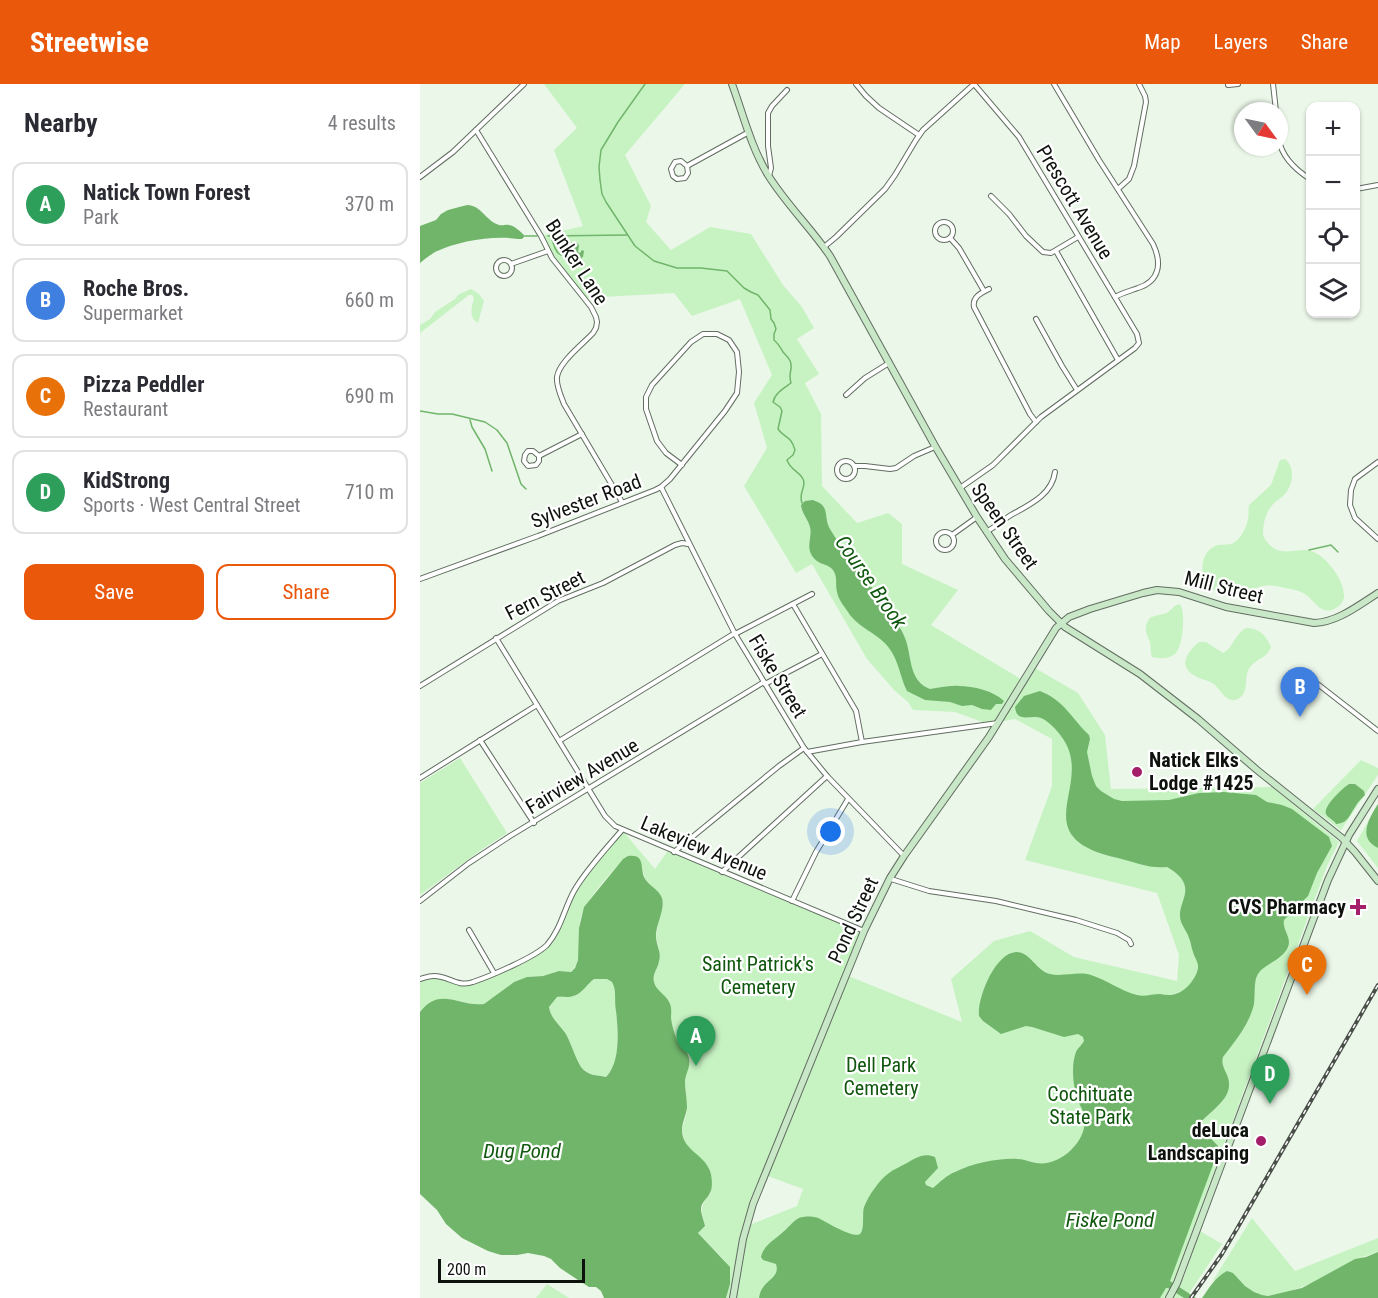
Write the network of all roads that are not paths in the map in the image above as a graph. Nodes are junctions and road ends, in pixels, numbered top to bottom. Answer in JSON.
{"nodes":[{"id":1,"x":524,"y":84,"type":"edge"},
{"id":2,"x":732,"y":84,"type":"edge"},
{"id":3,"x":857,"y":84,"type":"edge"},
{"id":4,"x":974,"y":84,"type":"edge"},
{"id":5,"x":1054,"y":84,"type":"edge"},
{"id":6,"x":1139,"y":84,"type":"edge"},
{"id":7,"x":1238,"y":84,"type":"edge"},
{"id":8,"x":1273,"y":84,"type":"edge"},
{"id":9,"x":1228,"y":85,"type":"edge"},
{"id":10,"x":787,"y":90,"type":"dead end"},
{"id":11,"x":1275,"y":102,"type":"edge"},
{"id":12,"x":476,"y":130,"type":"junction"},
{"id":13,"x":749,"y":132,"type":"junction"},
{"id":14,"x":919,"y":135,"type":"junction"},
{"id":15,"x":1285,"y":156,"type":"edge"},
{"id":16,"x":687,"y":166,"type":"junction"},
{"id":17,"x":1306,"y":175,"type":"edge"},
{"id":18,"x":769,"y":176,"type":"junction"},
{"id":19,"x":420,"y":177,"type":"edge"},
{"id":20,"x":1378,"y":185,"type":"edge"},
{"id":21,"x":1360,"y":188,"type":"edge"},
{"id":22,"x":1118,"y":189,"type":"junction"},
{"id":23,"x":991,"y":196,"type":"dead end"},
{"id":24,"x":1078,"y":237,"type":"junction"},
{"id":25,"x":950,"y":238,"type":"junction"},
{"id":26,"x":824,"y":247,"type":"junction"},
{"id":27,"x":548,"y":251,"type":"junction"},
{"id":28,"x":1054,"y":252,"type":"junction"},
{"id":29,"x":511,"y":264,"type":"junction"},
{"id":30,"x":1114,"y":297,"type":"junction"},
{"id":31,"x":1036,"y":319,"type":"dead end"},
{"id":32,"x":1119,"y":360,"type":"junction"},
{"id":33,"x":890,"y":363,"type":"junction"},
{"id":34,"x":1077,"y":390,"type":"junction"},
{"id":35,"x":846,"y":395,"type":"dead end"},
{"id":36,"x":1036,"y":422,"type":"junction"},
{"id":37,"x":582,"y":434,"type":"junction"},
{"id":38,"x":935,"y":446,"type":"junction"},
{"id":39,"x":539,"y":456,"type":"junction"},
{"id":40,"x":1378,"y":462,"type":"edge"},
{"id":41,"x":682,"y":465,"type":"junction"},
{"id":42,"x":855,"y":466,"type":"junction"},
{"id":43,"x":1055,"y":472,"type":"dead end"},
{"id":44,"x":661,"y":487,"type":"junction"},
{"id":45,"x":960,"y":489,"type":"junction"},
{"id":46,"x":622,"y":502,"type":"junction"},
{"id":47,"x":977,"y":517,"type":"junction"},
{"id":48,"x":986,"y":532,"type":"junction"},
{"id":49,"x":952,"y":535,"type":"junction"},
{"id":50,"x":1378,"y":539,"type":"edge"},
{"id":51,"x":689,"y":544,"type":"junction"},
{"id":52,"x":420,"y":579,"type":"edge"},
{"id":53,"x":1378,"y":593,"type":"edge"},
{"id":54,"x":812,"y":594,"type":"dead end"},
{"id":55,"x":793,"y":604,"type":"junction"},
{"id":56,"x":1060,"y":623,"type":"junction"},
{"id":57,"x":735,"y":634,"type":"junction"},
{"id":58,"x":496,"y":638,"type":"junction"},
{"id":59,"x":822,"y":654,"type":"junction"},
{"id":60,"x":1306,"y":675,"type":"dead end"},
{"id":61,"x":764,"y":683,"type":"junction"},
{"id":62,"x":420,"y":686,"type":"edge"},
{"id":63,"x":537,"y":705,"type":"junction"},
{"id":64,"x":998,"y":723,"type":"junction"},
{"id":65,"x":1378,"y":731,"type":"edge"},
{"id":66,"x":480,"y":740,"type":"junction"},
{"id":67,"x":559,"y":741,"type":"junction"},
{"id":68,"x":861,"y":742,"type":"junction"},
{"id":69,"x":806,"y":750,"type":"junction"},
{"id":70,"x":421,"y":775,"type":"edge"},
{"id":71,"x":827,"y":776,"type":"junction"},
{"id":72,"x":589,"y":789,"type":"junction"},
{"id":73,"x":1378,"y":789,"type":"edge"},
{"id":74,"x":848,"y":799,"type":"junction"},
{"id":75,"x":534,"y":823,"type":"junction"},
{"id":76,"x":622,"y":830,"type":"junction"},
{"id":77,"x":1346,"y":842,"type":"junction"},
{"id":78,"x":674,"y":852,"type":"junction"},
{"id":79,"x":904,"y":856,"type":"junction"},
{"id":80,"x":722,"y":872,"type":"junction"},
{"id":81,"x":890,"y":878,"type":"junction"},
{"id":82,"x":1378,"y":881,"type":"edge"},
{"id":83,"x":420,"y":901,"type":"edge"},
{"id":84,"x":792,"y":901,"type":"junction"},
{"id":85,"x":469,"y":930,"type":"dead end"},
{"id":86,"x":864,"y":931,"type":"junction"},
{"id":87,"x":1131,"y":944,"type":"dead end"},
{"id":88,"x":494,"y":973,"type":"junction"},
{"id":89,"x":420,"y":979,"type":"edge"},
{"id":90,"x":1170,"y":1295,"type":"edge"},
{"id":91,"x":733,"y":1298,"type":"edge"}],
"edges":[{"from":1,"to":12,"type":"street"},
{"from":2,"to":13,"type":"street","name":"Speen Street"},
{"from":3,"to":14,"type":"street"},
{"from":4,"to":14,"type":"street"},
{"from":4,"to":24,"type":"street","name":"Prescott Avenue"},
{"from":5,"to":22,"type":"street"},
{"from":6,"to":22,"type":"street"},
{"from":7,"to":9,"type":"street"},
{"from":8,"to":11,"type":"street"},
{"from":10,"to":18,"type":"street"},
{"from":12,"to":19,"type":"street"},
{"from":12,"to":27,"type":"street","name":"Bunker Lane"},
{"from":13,"to":16,"type":"street"},
{"from":13,"to":18,"type":"street","name":"Speen Street"},
{"from":14,"to":26,"type":"street"},
{"from":15,"to":17,"type":"street"},
{"from":16,"to":16,"type":"street"},
{"from":18,"to":26,"type":"street","name":"Speen Street"},
{"from":20,"to":21,"type":"street"},
{"from":22,"to":30,"type":"street"},
{"from":23,"to":28,"type":"street"},
{"from":24,"to":28,"type":"street"},
{"from":24,"to":30,"type":"street","name":"Prescott Avenue"},
{"from":25,"to":25,"type":"street"},
{"from":25,"to":36,"type":"street"},
{"from":26,"to":33,"type":"street","name":"Speen Street"},
{"from":27,"to":29,"type":"street"},
{"from":27,"to":37,"type":"street","name":"Bunker Lane"},
{"from":28,"to":32,"type":"street"},
{"from":29,"to":29,"type":"street"},
{"from":30,"to":32,"type":"street","name":"Prescott Avenue"},
{"from":31,"to":34,"type":"street"},
{"from":32,"to":34,"type":"street"},
{"from":33,"to":35,"type":"street"},
{"from":33,"to":38,"type":"street","name":"Speen Street"},
{"from":34,"to":36,"type":"street"},
{"from":36,"to":45,"type":"street"},
{"from":37,"to":39,"type":"street"},
{"from":37,"to":46,"type":"street","name":"Bunker Lane"},
{"from":38,"to":42,"type":"street"},
{"from":38,"to":45,"type":"street","name":"Speen Street"},
{"from":39,"to":39,"type":"street"},
{"from":40,"to":50,"type":"street"},
{"from":41,"to":41,"type":"street","name":"Sylvester Road"},
{"from":41,"to":44,"type":"street","name":"Sylvester Road"},
{"from":42,"to":42,"type":"street"},
{"from":43,"to":48,"type":"street"},
{"from":44,"to":46,"type":"street","name":"Sylvester Road"},
{"from":44,"to":51,"type":"street","name":"Fiske Street"},
{"from":45,"to":47,"type":"street","name":"Speen Street"},
{"from":46,"to":52,"type":"street","name":"Sylvester Road"},
{"from":47,"to":48,"type":"street","name":"Speen Street"},
{"from":47,"to":49,"type":"street"},
{"from":48,"to":56,"type":"street","name":"Speen Street"},
{"from":49,"to":49,"type":"street"},
{"from":51,"to":57,"type":"street","name":"Fiske Street"},
{"from":51,"to":58,"type":"street","name":"Fern Street"},
{"from":53,"to":56,"type":"street","name":"Mill Street"},
{"from":54,"to":55,"type":"street"},
{"from":55,"to":57,"type":"street"},
{"from":55,"to":59,"type":"street"},
{"from":56,"to":64,"type":"street","name":"Pond Street"},
{"from":56,"to":77,"type":"street","name":"Speen Street"},
{"from":57,"to":61,"type":"street","name":"Fiske Street"},
{"from":57,"to":67,"type":"street"},
{"from":58,"to":62,"type":"street","name":"Fern Street"},
{"from":58,"to":63,"type":"street"},
{"from":59,"to":61,"type":"street","name":"Fairview Avenue"},
{"from":59,"to":68,"type":"street"},
{"from":60,"to":65,"type":"street"},
{"from":61,"to":69,"type":"street","name":"Fiske Street"},
{"from":61,"to":72,"type":"street","name":"Fairview Avenue"},
{"from":63,"to":66,"type":"street"},
{"from":63,"to":67,"type":"street"},
{"from":64,"to":68,"type":"street"},
{"from":64,"to":79,"type":"street","name":"Pond Street"},
{"from":66,"to":70,"type":"street"},
{"from":66,"to":75,"type":"street"},
{"from":67,"to":72,"type":"street"},
{"from":68,"to":69,"type":"street"},
{"from":69,"to":71,"type":"street","name":"Fiske Street"},
{"from":69,"to":78,"type":"street"},
{"from":71,"to":74,"type":"street","name":"Fiske Street"},
{"from":71,"to":80,"type":"street"},
{"from":72,"to":75,"type":"street","name":"Fairview Avenue"},
{"from":72,"to":76,"type":"street"},
{"from":73,"to":77,"type":"street"},
{"from":74,"to":79,"type":"street","name":"Fiske Street"},
{"from":74,"to":84,"type":"street"},
{"from":75,"to":83,"type":"street","name":"Fairview Avenue"},
{"from":76,"to":78,"type":"street","name":"Lakeview Avenue"},
{"from":76,"to":88,"type":"street","name":"Lakeview Avenue"},
{"from":77,"to":82,"type":"street","name":"Speen Street"},
{"from":77,"to":90,"type":"street"},
{"from":78,"to":80,"type":"street","name":"Lakeview Avenue"},
{"from":79,"to":81,"type":"street","name":"Pond Street"},
{"from":80,"to":84,"type":"street","name":"Lakeview Avenue"},
{"from":81,"to":86,"type":"street","name":"Pond Street"},
{"from":81,"to":87,"type":"street"},
{"from":84,"to":86,"type":"street","name":"Lakeview Avenue"},
{"from":85,"to":88,"type":"street"},
{"from":86,"to":91,"type":"street","name":"Pond Street"},
{"from":88,"to":89,"type":"street","name":"Lakeview Avenue"}]}
